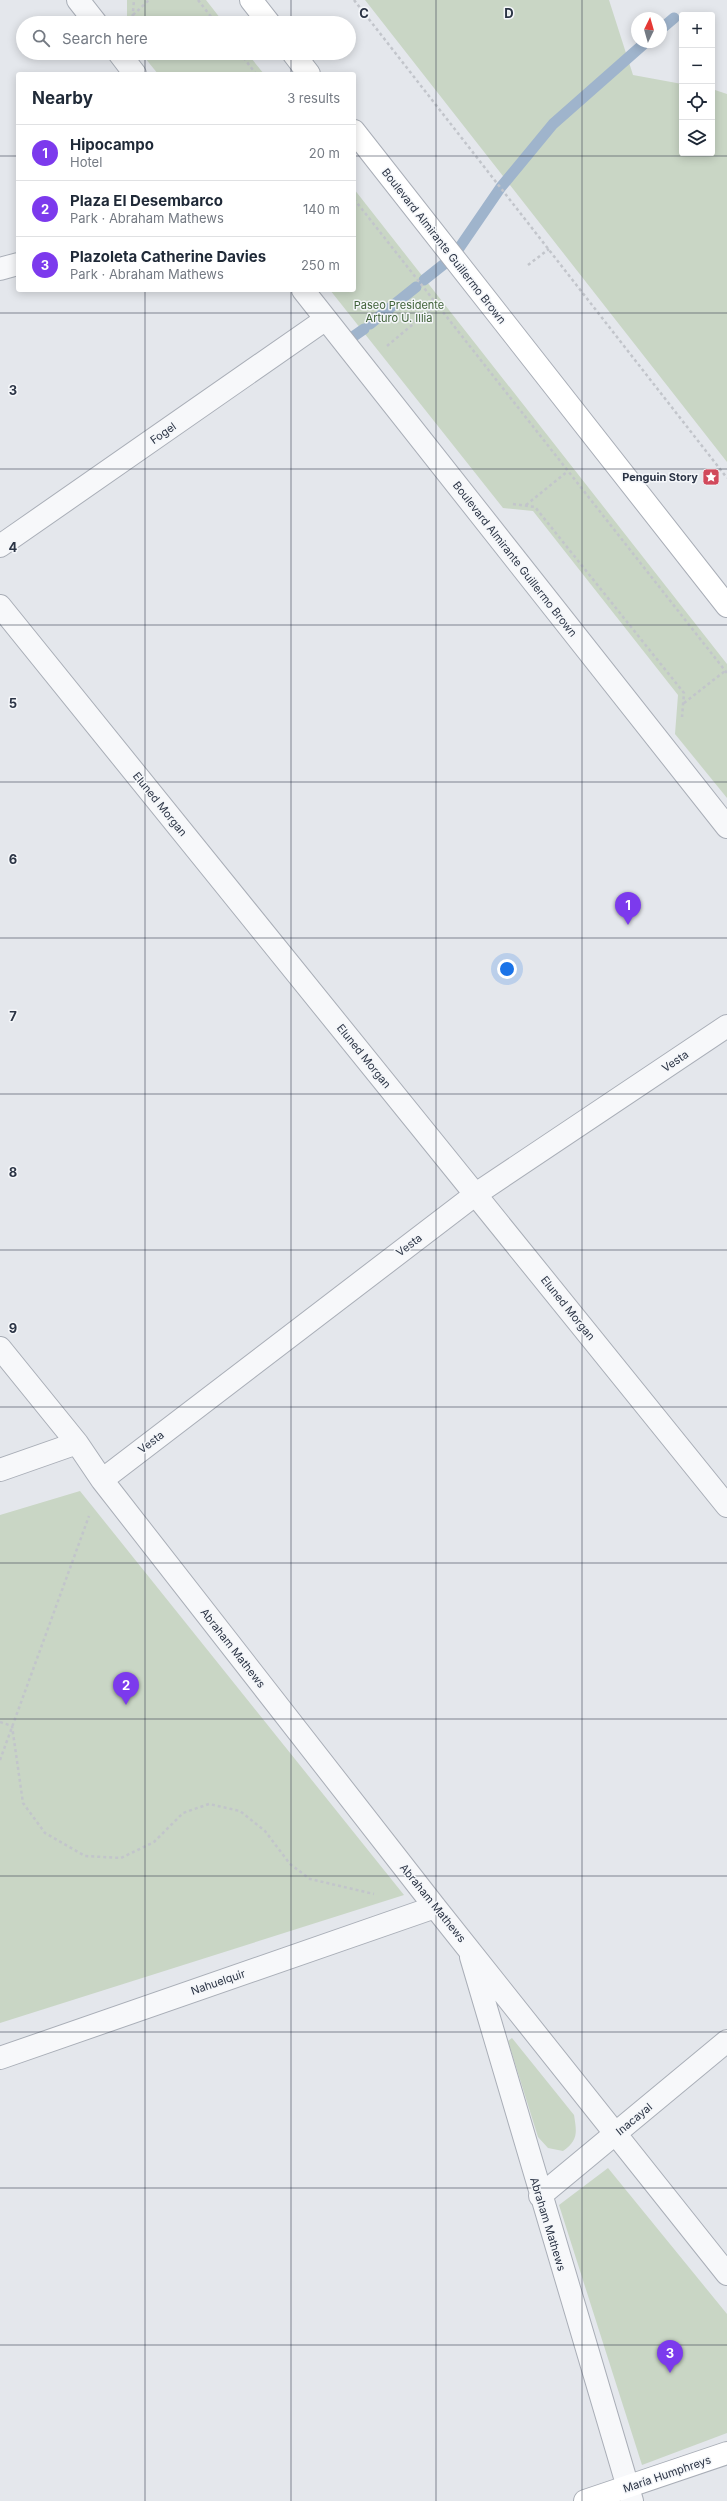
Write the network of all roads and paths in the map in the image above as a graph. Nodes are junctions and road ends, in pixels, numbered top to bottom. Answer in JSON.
{"nodes":[{"id":1,"x":78,"y":0,"type":"edge"},
{"id":2,"x":134,"y":0,"type":"edge"},
{"id":3,"x":149,"y":0,"type":"edge"},
{"id":4,"x":198,"y":0,"type":"edge"},
{"id":5,"x":251,"y":0,"type":"edge"},
{"id":6,"x":354,"y":0,"type":"edge"},
{"id":7,"x":133,"y":15,"type":"joint"},
{"id":8,"x":91,"y":16,"type":"edge"},
{"id":9,"x":211,"y":16,"type":"edge"},
{"id":10,"x":264,"y":16,"type":"edge"},
{"id":11,"x":124,"y":60,"type":"edge"},
{"id":12,"x":245,"y":60,"type":"edge"},
{"id":13,"x":298,"y":60,"type":"edge"},
{"id":14,"x":133,"y":72,"type":"edge"},
{"id":15,"x":254,"y":72,"type":"edge"},
{"id":16,"x":307,"y":72,"type":"edge"},
{"id":17,"x":356,"y":134,"type":"edge"},
{"id":18,"x":357,"y":203,"type":"edge"},
{"id":19,"x":549,"y":249,"type":"junction"},
{"id":20,"x":16,"y":265,"type":"edge"},
{"id":21,"x":528,"y":265,"type":"dead end"},
{"id":22,"x":0,"y":269,"type":"edge"},
{"id":23,"x":305,"y":292,"type":"edge"},
{"id":24,"x":437,"y":304,"type":"junction"},
{"id":25,"x":326,"y":319,"type":"junction"},
{"id":26,"x":384,"y":349,"type":"dead end"},
{"id":27,"x":568,"y":471,"type":"junction"},
{"id":28,"x":727,"y":478,"type":"edge"},
{"id":29,"x":507,"y":503,"type":"dead end"},
{"id":30,"x":526,"y":506,"type":"junction"},
{"id":31,"x":0,"y":546,"type":"edge"},
{"id":32,"x":0,"y":606,"type":"edge"},
{"id":33,"x":727,"y":606,"type":"edge"},
{"id":34,"x":726,"y":672,"type":"edge"},
{"id":35,"x":683,"y":704,"type":"junction"},
{"id":36,"x":681,"y":724,"type":"dead end"},
{"id":37,"x":727,"y":827,"type":"edge"},
{"id":38,"x":727,"y":1026,"type":"edge"},
{"id":39,"x":476,"y":1194,"type":"junction"},
{"id":40,"x":0,"y":1348,"type":"edge"},
{"id":41,"x":77,"y":1443,"type":"junction"},
{"id":42,"x":0,"y":1470,"type":"edge"},
{"id":43,"x":102,"y":1480,"type":"junction"},
{"id":44,"x":727,"y":1506,"type":"edge"},
{"id":45,"x":0,"y":1722,"type":"edge"},
{"id":46,"x":12,"y":1726,"type":"junction"},
{"id":47,"x":0,"y":1760,"type":"edge"},
{"id":48,"x":376,"y":1894,"type":"dead end"},
{"id":49,"x":435,"y":1907,"type":"junction"},
{"id":50,"x":468,"y":1946,"type":"junction"},
{"id":51,"x":727,"y":2041,"type":"edge"},
{"id":52,"x":0,"y":2058,"type":"edge"},
{"id":53,"x":617,"y":2134,"type":"junction"},
{"id":54,"x":540,"y":2196,"type":"junction"},
{"id":55,"x":727,"y":2274,"type":"edge"},
{"id":56,"x":727,"y":2453,"type":"edge"},
{"id":57,"x":629,"y":2494,"type":"edge"},
{"id":58,"x":585,"y":2501,"type":"edge"}],
"edges":[{"from":1,"to":8,"type":"street"},
{"from":2,"to":7,"type":"path"},
{"from":3,"to":7,"type":"path"},
{"from":4,"to":9,"type":"path"},
{"from":5,"to":10,"type":"main road"},
{"from":6,"to":19,"type":"path"},
{"from":11,"to":14,"type":"street"},
{"from":12,"to":15,"type":"path"},
{"from":13,"to":16,"type":"main road"},
{"from":17,"to":33,"type":"main road","name":"Boulevard Almirante Guillermo Brown"},
{"from":18,"to":24,"type":"path"},
{"from":19,"to":21,"type":"path"},
{"from":19,"to":28,"type":"path"},
{"from":20,"to":22,"type":"street"},
{"from":23,"to":25,"type":"street","name":"Boulevard Almirante Guillermo Brown"},
{"from":24,"to":26,"type":"path"},
{"from":24,"to":27,"type":"path"},
{"from":25,"to":31,"type":"street","name":"Fogel"},
{"from":25,"to":37,"type":"street","name":"Boulevard Almirante Guillermo Brown"},
{"from":27,"to":30,"type":"path"},
{"from":27,"to":34,"type":"path"},
{"from":29,"to":30,"type":"path"},
{"from":30,"to":35,"type":"path"},
{"from":32,"to":39,"type":"street","name":"Eluned Morgan"},
{"from":34,"to":35,"type":"path"},
{"from":35,"to":36,"type":"path"},
{"from":38,"to":39,"type":"street","name":"Vesta"},
{"from":39,"to":43,"type":"street","name":"Vesta"},
{"from":39,"to":44,"type":"street","name":"Eluned Morgan"},
{"from":40,"to":41,"type":"street","name":"Abraham Mathews"},
{"from":41,"to":42,"type":"street"},
{"from":41,"to":43,"type":"street","name":"Abraham Mathews"},
{"from":43,"to":46,"type":"path"},
{"from":43,"to":49,"type":"street","name":"Abraham Mathews"},
{"from":45,"to":46,"type":"path"},
{"from":46,"to":47,"type":"path"},
{"from":46,"to":48,"type":"path"},
{"from":49,"to":50,"type":"street","name":"Abraham Mathews"},
{"from":49,"to":52,"type":"street","name":"Nahuelquir"},
{"from":50,"to":53,"type":"street","name":"Abraham Mathews"},
{"from":50,"to":54,"type":"street","name":"Abraham Mathews"},
{"from":51,"to":53,"type":"street","name":"Inacayal"},
{"from":53,"to":54,"type":"street","name":"Inacayal"},
{"from":53,"to":55,"type":"street","name":"Abraham Mathews"},
{"from":54,"to":57,"type":"street","name":"Abraham Mathews"},
{"from":56,"to":57,"type":"main road","name":"María Humphreys"},
{"from":57,"to":58,"type":"main road","name":"María Humphreys"}]}
